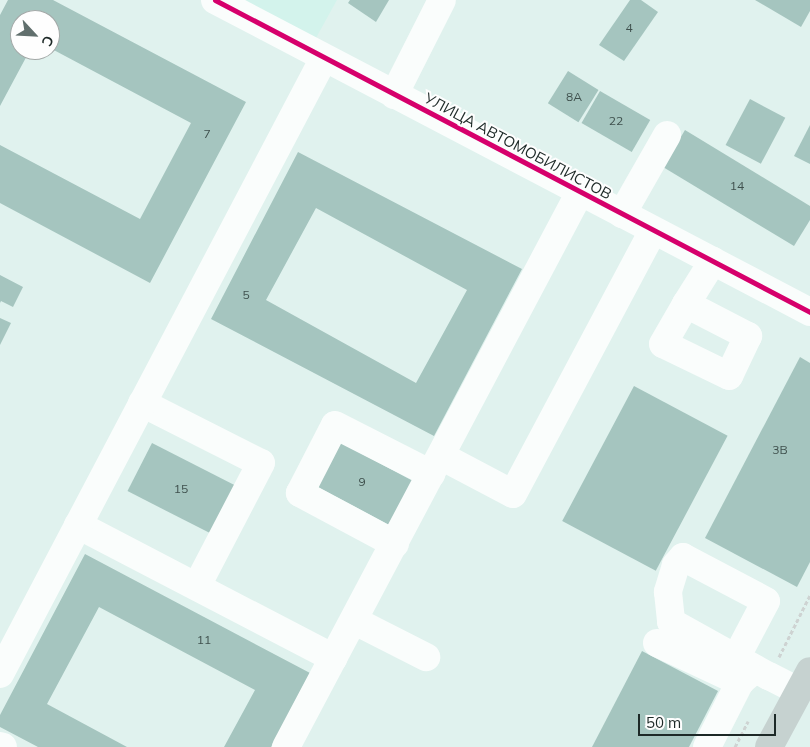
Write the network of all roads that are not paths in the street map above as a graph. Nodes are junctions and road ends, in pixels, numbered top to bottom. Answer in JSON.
{"nodes":[{"id":1,"x":215,"y":0,"type":"edge"},
{"id":2,"x":442,"y":0,"type":"edge"},
{"id":3,"x":324,"y":58,"type":"junction"},
{"id":4,"x":394,"y":95,"type":"junction"},
{"id":5,"x":668,"y":135,"type":"dead end"},
{"id":6,"x":580,"y":192,"type":"junction"},
{"id":7,"x":622,"y":214,"type":"junction"},
{"id":8,"x":654,"y":231,"type":"junction"},
{"id":9,"x":713,"y":261,"type":"junction"},
{"id":10,"x":686,"y":304,"type":"dead end"},
{"id":11,"x":810,"y":312,"type":"edge"},
{"id":12,"x":142,"y":403,"type":"junction"},
{"id":13,"x":436,"y":465,"type":"junction"},
{"id":14,"x":78,"y":525,"type":"junction"},
{"id":15,"x":395,"y":544,"type":"junction"},
{"id":16,"x":197,"y":586,"type":"junction"},
{"id":17,"x":354,"y":621,"type":"junction"},
{"id":18,"x":657,"y":643,"type":"dead end"},
{"id":19,"x":426,"y":657,"type":"dead end"},
{"id":20,"x":334,"y":658,"type":"junction"},
{"id":21,"x":744,"y":669,"type":"junction"},
{"id":22,"x":0,"y":674,"type":"edge"},
{"id":23,"x":804,"y":681,"type":"edge"},
{"id":24,"x":286,"y":747,"type":"edge"},
{"id":25,"x":707,"y":747,"type":"edge"},
{"id":26,"x":769,"y":747,"type":"edge"}],
"edges":[{"from":1,"to":3,"type":"street","name":"УЛИЦА АВТОМОБИЛИСТОВ"},
{"from":2,"to":4,"type":"street"},
{"from":3,"to":4,"type":"street","name":"УЛИЦА АВТОМОБИЛИСТОВ"},
{"from":3,"to":12,"type":"street"},
{"from":4,"to":6,"type":"street","name":"УЛИЦА АВТОМОБИЛИСТОВ"},
{"from":5,"to":7,"type":"street"},
{"from":6,"to":7,"type":"street","name":"УЛИЦА АВТОМОБИЛИСТОВ"},
{"from":6,"to":13,"type":"street"},
{"from":7,"to":8,"type":"street","name":"УЛИЦА АВТОМОБИЛИСТОВ"},
{"from":8,"to":9,"type":"street","name":"УЛИЦА АВТОМОБИЛИСТОВ"},
{"from":8,"to":13,"type":"street"},
{"from":9,"to":10,"type":"street"},
{"from":9,"to":11,"type":"street","name":"УЛИЦА АВТОМОБИЛИСТОВ"},
{"from":12,"to":14,"type":"street"},
{"from":12,"to":16,"type":"street"},
{"from":13,"to":15,"type":"street"},
{"from":13,"to":15,"type":"street"},
{"from":14,"to":16,"type":"street"},
{"from":14,"to":22,"type":"street"},
{"from":15,"to":17,"type":"street"},
{"from":16,"to":20,"type":"street"},
{"from":17,"to":19,"type":"street"},
{"from":17,"to":20,"type":"street"},
{"from":18,"to":21,"type":"street"},
{"from":20,"to":24,"type":"street"},
{"from":21,"to":23,"type":"street"},
{"from":21,"to":25,"type":"street"},
{"from":23,"to":26,"type":"main road"}]}
